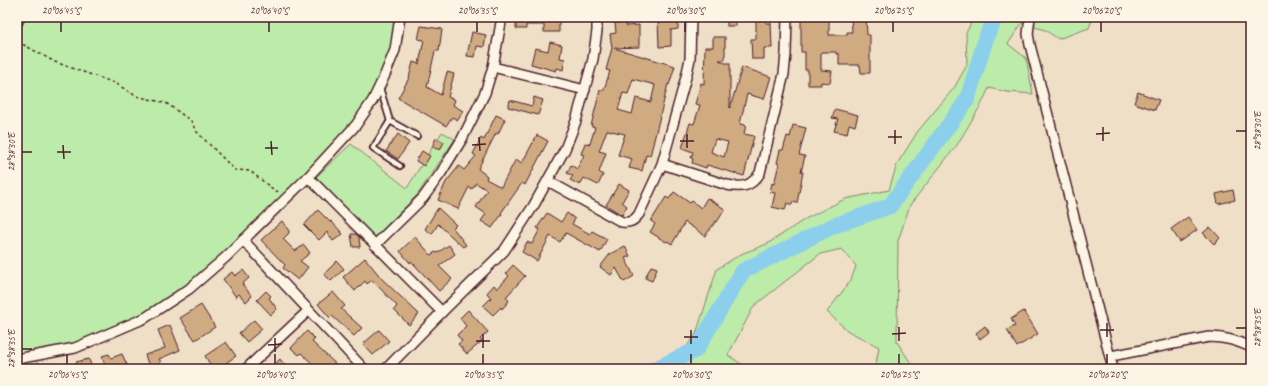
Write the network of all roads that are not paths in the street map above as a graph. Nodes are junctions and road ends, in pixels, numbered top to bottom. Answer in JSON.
{"nodes":[{"id":1,"x":20,"y":17,"type":"edge"},
{"id":2,"x":400,"y":17,"type":"edge"},
{"id":3,"x":502,"y":17,"type":"edge"},
{"id":4,"x":597,"y":17,"type":"edge"},
{"id":5,"x":691,"y":17,"type":"edge"},
{"id":6,"x":787,"y":17,"type":"edge"},
{"id":7,"x":1030,"y":17,"type":"edge"},
{"id":8,"x":17,"y":23,"type":"edge"},
{"id":9,"x":493,"y":68,"type":"junction"},
{"id":10,"x":379,"y":86,"type":"junction"},
{"id":11,"x":585,"y":90,"type":"junction"},
{"id":12,"x":390,"y":121,"type":"junction"},
{"id":13,"x":417,"y":136,"type":"dead end"},
{"id":14,"x":662,"y":164,"type":"junction"},
{"id":15,"x":400,"y":166,"type":"dead end"},
{"id":16,"x":308,"y":177,"type":"junction"},
{"id":17,"x":548,"y":181,"type":"junction"},
{"id":18,"x":243,"y":240,"type":"junction"},
{"id":19,"x":375,"y":245,"type":"junction"},
{"id":20,"x":308,"y":311,"type":"junction"},
{"id":21,"x":442,"y":312,"type":"junction"},
{"id":22,"x":1251,"y":347,"type":"edge"},
{"id":23,"x":1111,"y":356,"type":"junction"},
{"id":24,"x":17,"y":360,"type":"edge"},
{"id":25,"x":246,"y":369,"type":"edge"},
{"id":26,"x":364,"y":369,"type":"edge"},
{"id":27,"x":386,"y":369,"type":"edge"},
{"id":28,"x":1113,"y":369,"type":"edge"}],
"edges":[{"from":1,"to":8,"type":"street"},
{"from":2,"to":10,"type":"street"},
{"from":3,"to":9,"type":"street"},
{"from":4,"to":11,"type":"street"},
{"from":5,"to":14,"type":"street"},
{"from":6,"to":14,"type":"street"},
{"from":7,"to":23,"type":"street"},
{"from":9,"to":11,"type":"street"},
{"from":9,"to":19,"type":"street"},
{"from":10,"to":12,"type":"lane"},
{"from":10,"to":16,"type":"street"},
{"from":11,"to":17,"type":"street"},
{"from":12,"to":13,"type":"lane"},
{"from":12,"to":15,"type":"lane"},
{"from":14,"to":17,"type":"street"},
{"from":16,"to":18,"type":"street"},
{"from":16,"to":19,"type":"street"},
{"from":17,"to":21,"type":"street"},
{"from":18,"to":20,"type":"street"},
{"from":18,"to":24,"type":"street"},
{"from":19,"to":21,"type":"street"},
{"from":20,"to":25,"type":"street"},
{"from":20,"to":26,"type":"street"},
{"from":21,"to":27,"type":"street"},
{"from":22,"to":23,"type":"street"},
{"from":23,"to":28,"type":"street"}]}
